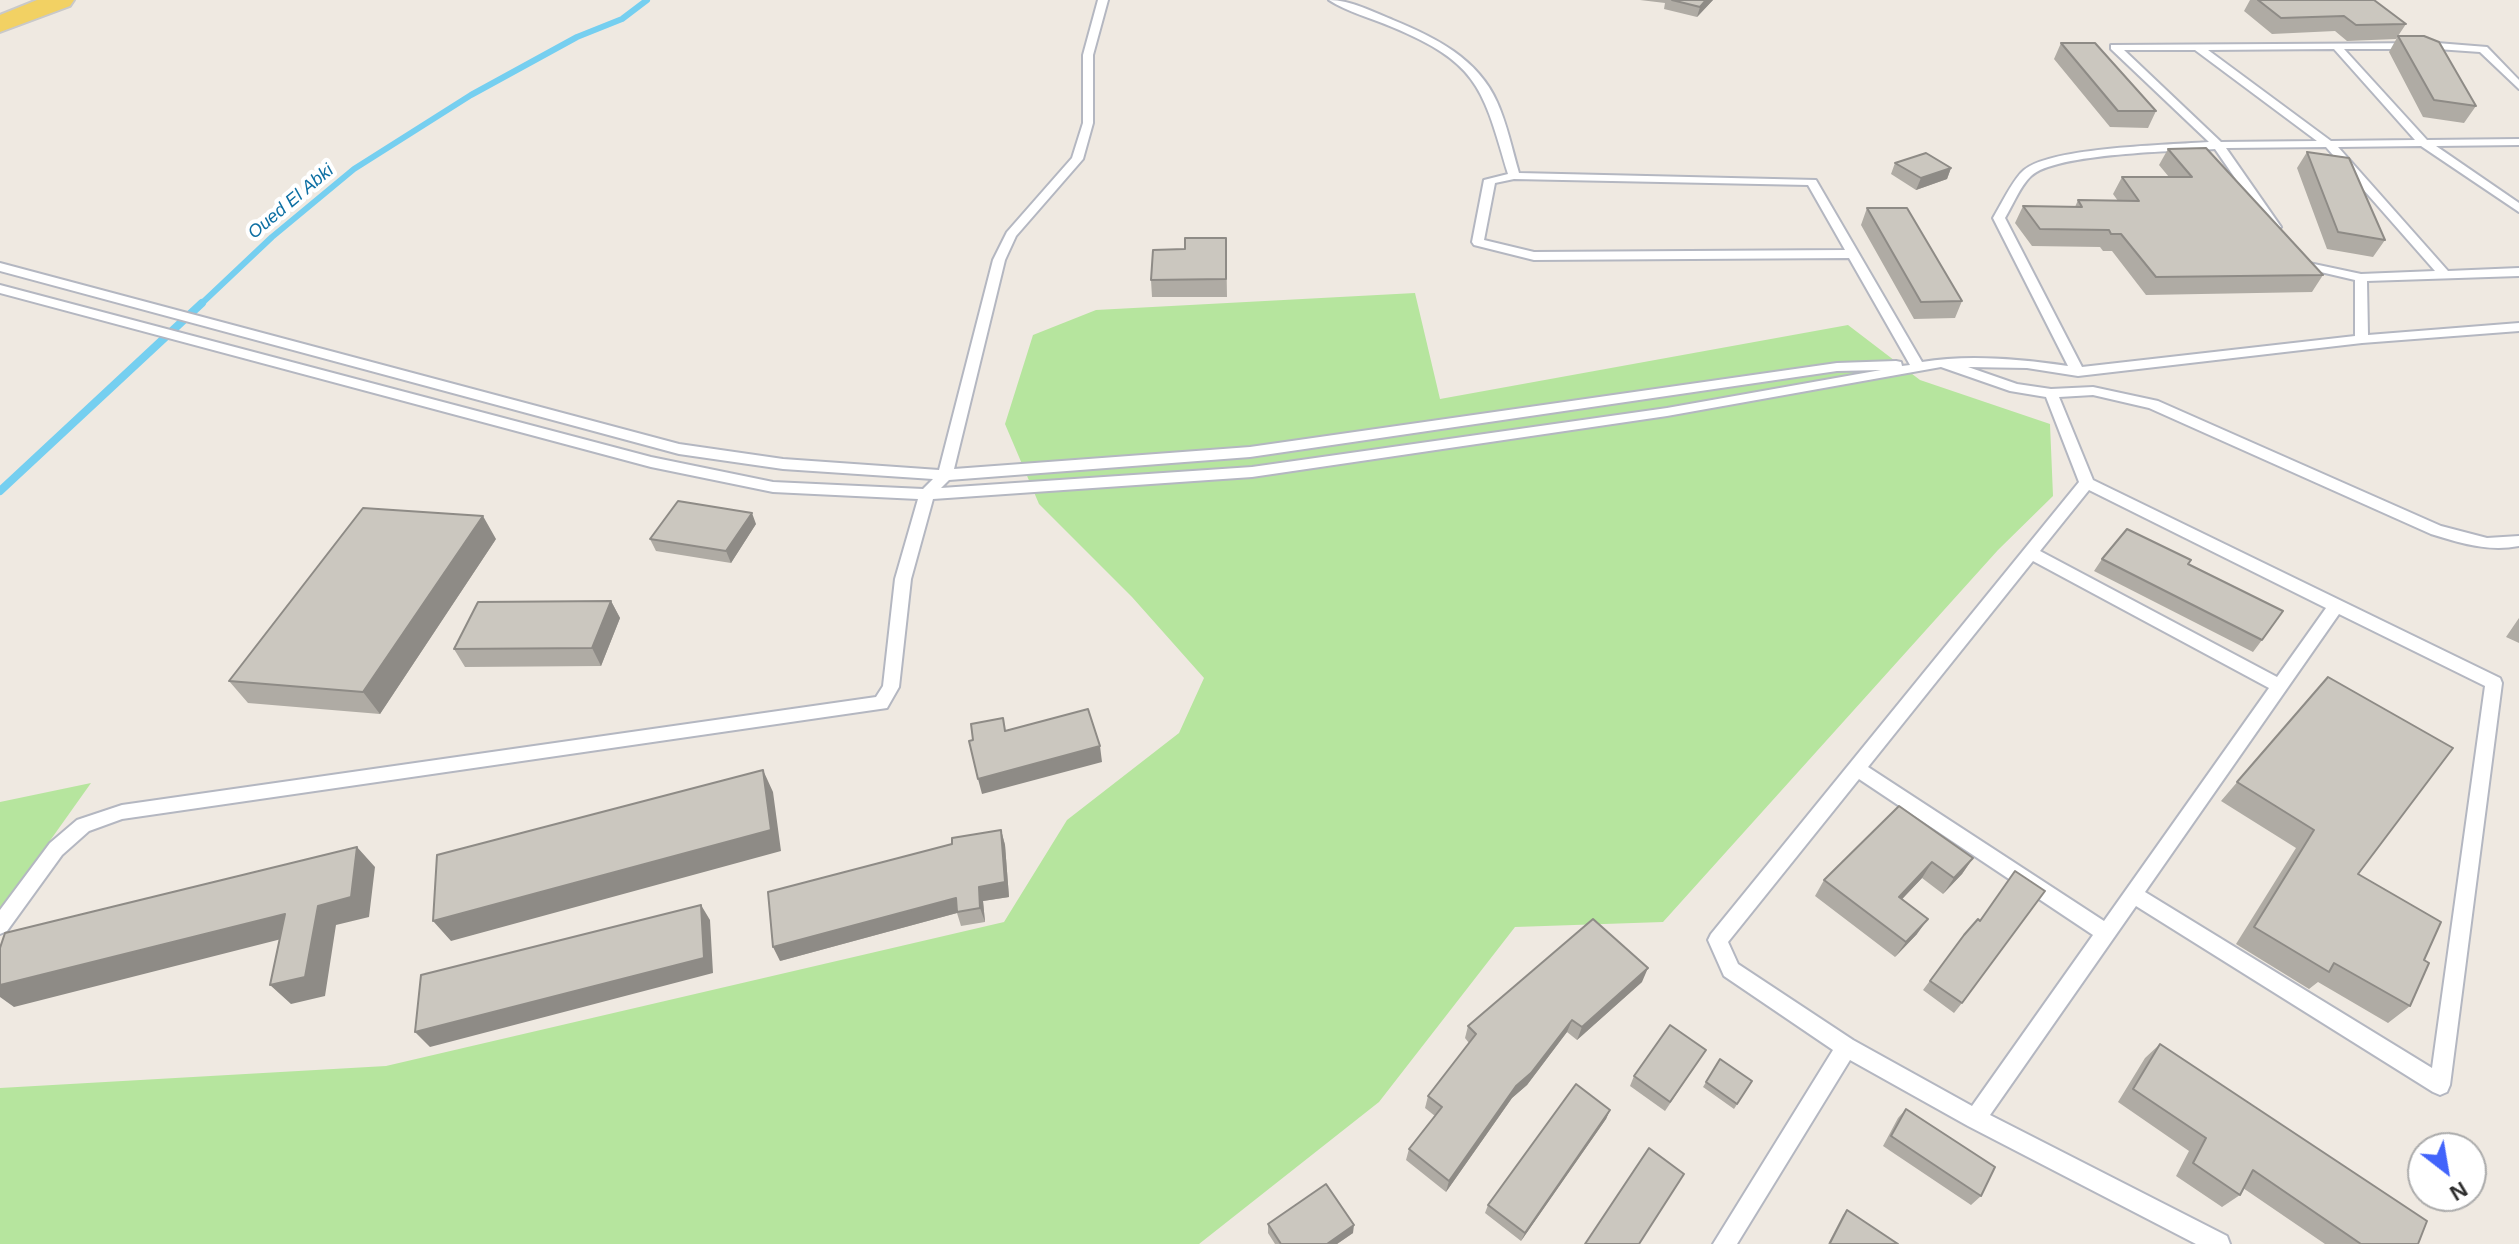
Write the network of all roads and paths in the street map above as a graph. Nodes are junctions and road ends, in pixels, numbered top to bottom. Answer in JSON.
{"nodes":[{"id":1,"x":33,"y":0,"type":"edge"},
{"id":2,"x":61,"y":0,"type":"edge"},
{"id":3,"x":1103,"y":0,"type":"edge"},
{"id":4,"x":1334,"y":0,"type":"edge"},
{"id":5,"x":0,"y":13,"type":"edge"},
{"id":6,"x":0,"y":24,"type":"edge"},
{"id":7,"x":2196,"y":46,"type":"junction"},
{"id":8,"x":2336,"y":46,"type":"junction"},
{"id":9,"x":2519,"y":86,"type":"edge"},
{"id":10,"x":2519,"y":142,"type":"edge"},
{"id":11,"x":2425,"y":144,"type":"junction"},
{"id":12,"x":2218,"y":145,"type":"junction"},
{"id":13,"x":2330,"y":145,"type":"junction"},
{"id":14,"x":1514,"y":176,"type":"junction"},
{"id":15,"x":2519,"y":208,"type":"edge"},
{"id":16,"x":2284,"y":241,"type":"edge"},
{"id":17,"x":2293,"y":253,"type":"edge"},
{"id":18,"x":1853,"y":254,"type":"junction"},
{"id":19,"x":0,"y":267,"type":"edge"},
{"id":20,"x":2519,"y":272,"type":"edge"},
{"id":21,"x":2444,"y":274,"type":"junction"},
{"id":22,"x":2361,"y":278,"type":"junction"},
{"id":23,"x":0,"y":289,"type":"edge"},
{"id":24,"x":2519,"y":327,"type":"edge"},
{"id":25,"x":2362,"y":339,"type":"junction"},
{"id":26,"x":1942,"y":363,"type":"junction"},
{"id":27,"x":1916,"y":364,"type":"junction"},
{"id":28,"x":2078,"y":372,"type":"junction"},
{"id":29,"x":2051,"y":393,"type":"junction"},
{"id":30,"x":945,"y":475,"type":"junction"},
{"id":31,"x":2087,"y":483,"type":"junction"},
{"id":32,"x":927,"y":494,"type":"junction"},
{"id":33,"x":2519,"y":541,"type":"edge"},
{"id":34,"x":2031,"y":553,"type":"junction"},
{"id":35,"x":2336,"y":606,"type":"junction"},
{"id":36,"x":2279,"y":686,"type":"junction"},
{"id":37,"x":1856,"y":768,"type":"junction"},
{"id":38,"x":2132,"y":894,"type":"junction"},
{"id":39,"x":0,"y":925,"type":"edge"},
{"id":40,"x":2105,"y":932,"type":"junction"},
{"id":41,"x":1846,"y":1047,"type":"junction"},
{"id":42,"x":1975,"y":1119,"type":"junction"},
{"id":43,"x":1724,"y":1244,"type":"edge"},
{"id":44,"x":2219,"y":1244,"type":"edge"}],
"edges":[{"from":1,"to":5,"type":"main road"},
{"from":2,"to":6,"type":"main road"},
{"from":3,"to":30,"type":"lane"},
{"from":4,"to":14,"type":"lane"},
{"from":7,"to":8,"type":"lane"},
{"from":7,"to":12,"type":"lane"},
{"from":7,"to":13,"type":"lane"},
{"from":8,"to":9,"type":"lane"},
{"from":8,"to":11,"type":"lane"},
{"from":10,"to":11,"type":"lane"},
{"from":11,"to":13,"type":"lane"},
{"from":11,"to":15,"type":"lane"},
{"from":12,"to":13,"type":"lane"},
{"from":12,"to":16,"type":"lane"},
{"from":12,"to":28,"type":"lane"},
{"from":13,"to":21,"type":"lane"},
{"from":14,"to":18,"type":"lane"},
{"from":14,"to":18,"type":"lane"},
{"from":17,"to":22,"type":"lane"},
{"from":18,"to":27,"type":"lane"},
{"from":19,"to":30,"type":"lane"},
{"from":20,"to":21,"type":"lane"},
{"from":21,"to":22,"type":"lane"},
{"from":22,"to":25,"type":"lane"},
{"from":23,"to":32,"type":"lane"},
{"from":24,"to":25,"type":"lane"},
{"from":25,"to":28,"type":"lane"},
{"from":26,"to":27,"type":"lane"},
{"from":26,"to":28,"type":"lane"},
{"from":26,"to":29,"type":"lane"},
{"from":26,"to":32,"type":"lane"},
{"from":27,"to":30,"type":"lane"},
{"from":29,"to":31,"type":"lane"},
{"from":29,"to":33,"type":"lane"},
{"from":30,"to":32,"type":"lane"},
{"from":31,"to":34,"type":"lane"},
{"from":31,"to":35,"type":"lane"},
{"from":32,"to":39,"type":"lane"},
{"from":34,"to":36,"type":"lane"},
{"from":34,"to":37,"type":"lane"},
{"from":35,"to":36,"type":"lane"},
{"from":35,"to":38,"type":"lane"},
{"from":36,"to":38,"type":"lane"},
{"from":37,"to":40,"type":"lane"},
{"from":37,"to":41,"type":"lane"},
{"from":38,"to":40,"type":"lane"},
{"from":40,"to":42,"type":"lane"},
{"from":41,"to":42,"type":"lane"},
{"from":41,"to":43,"type":"lane"},
{"from":42,"to":44,"type":"lane"}]}
